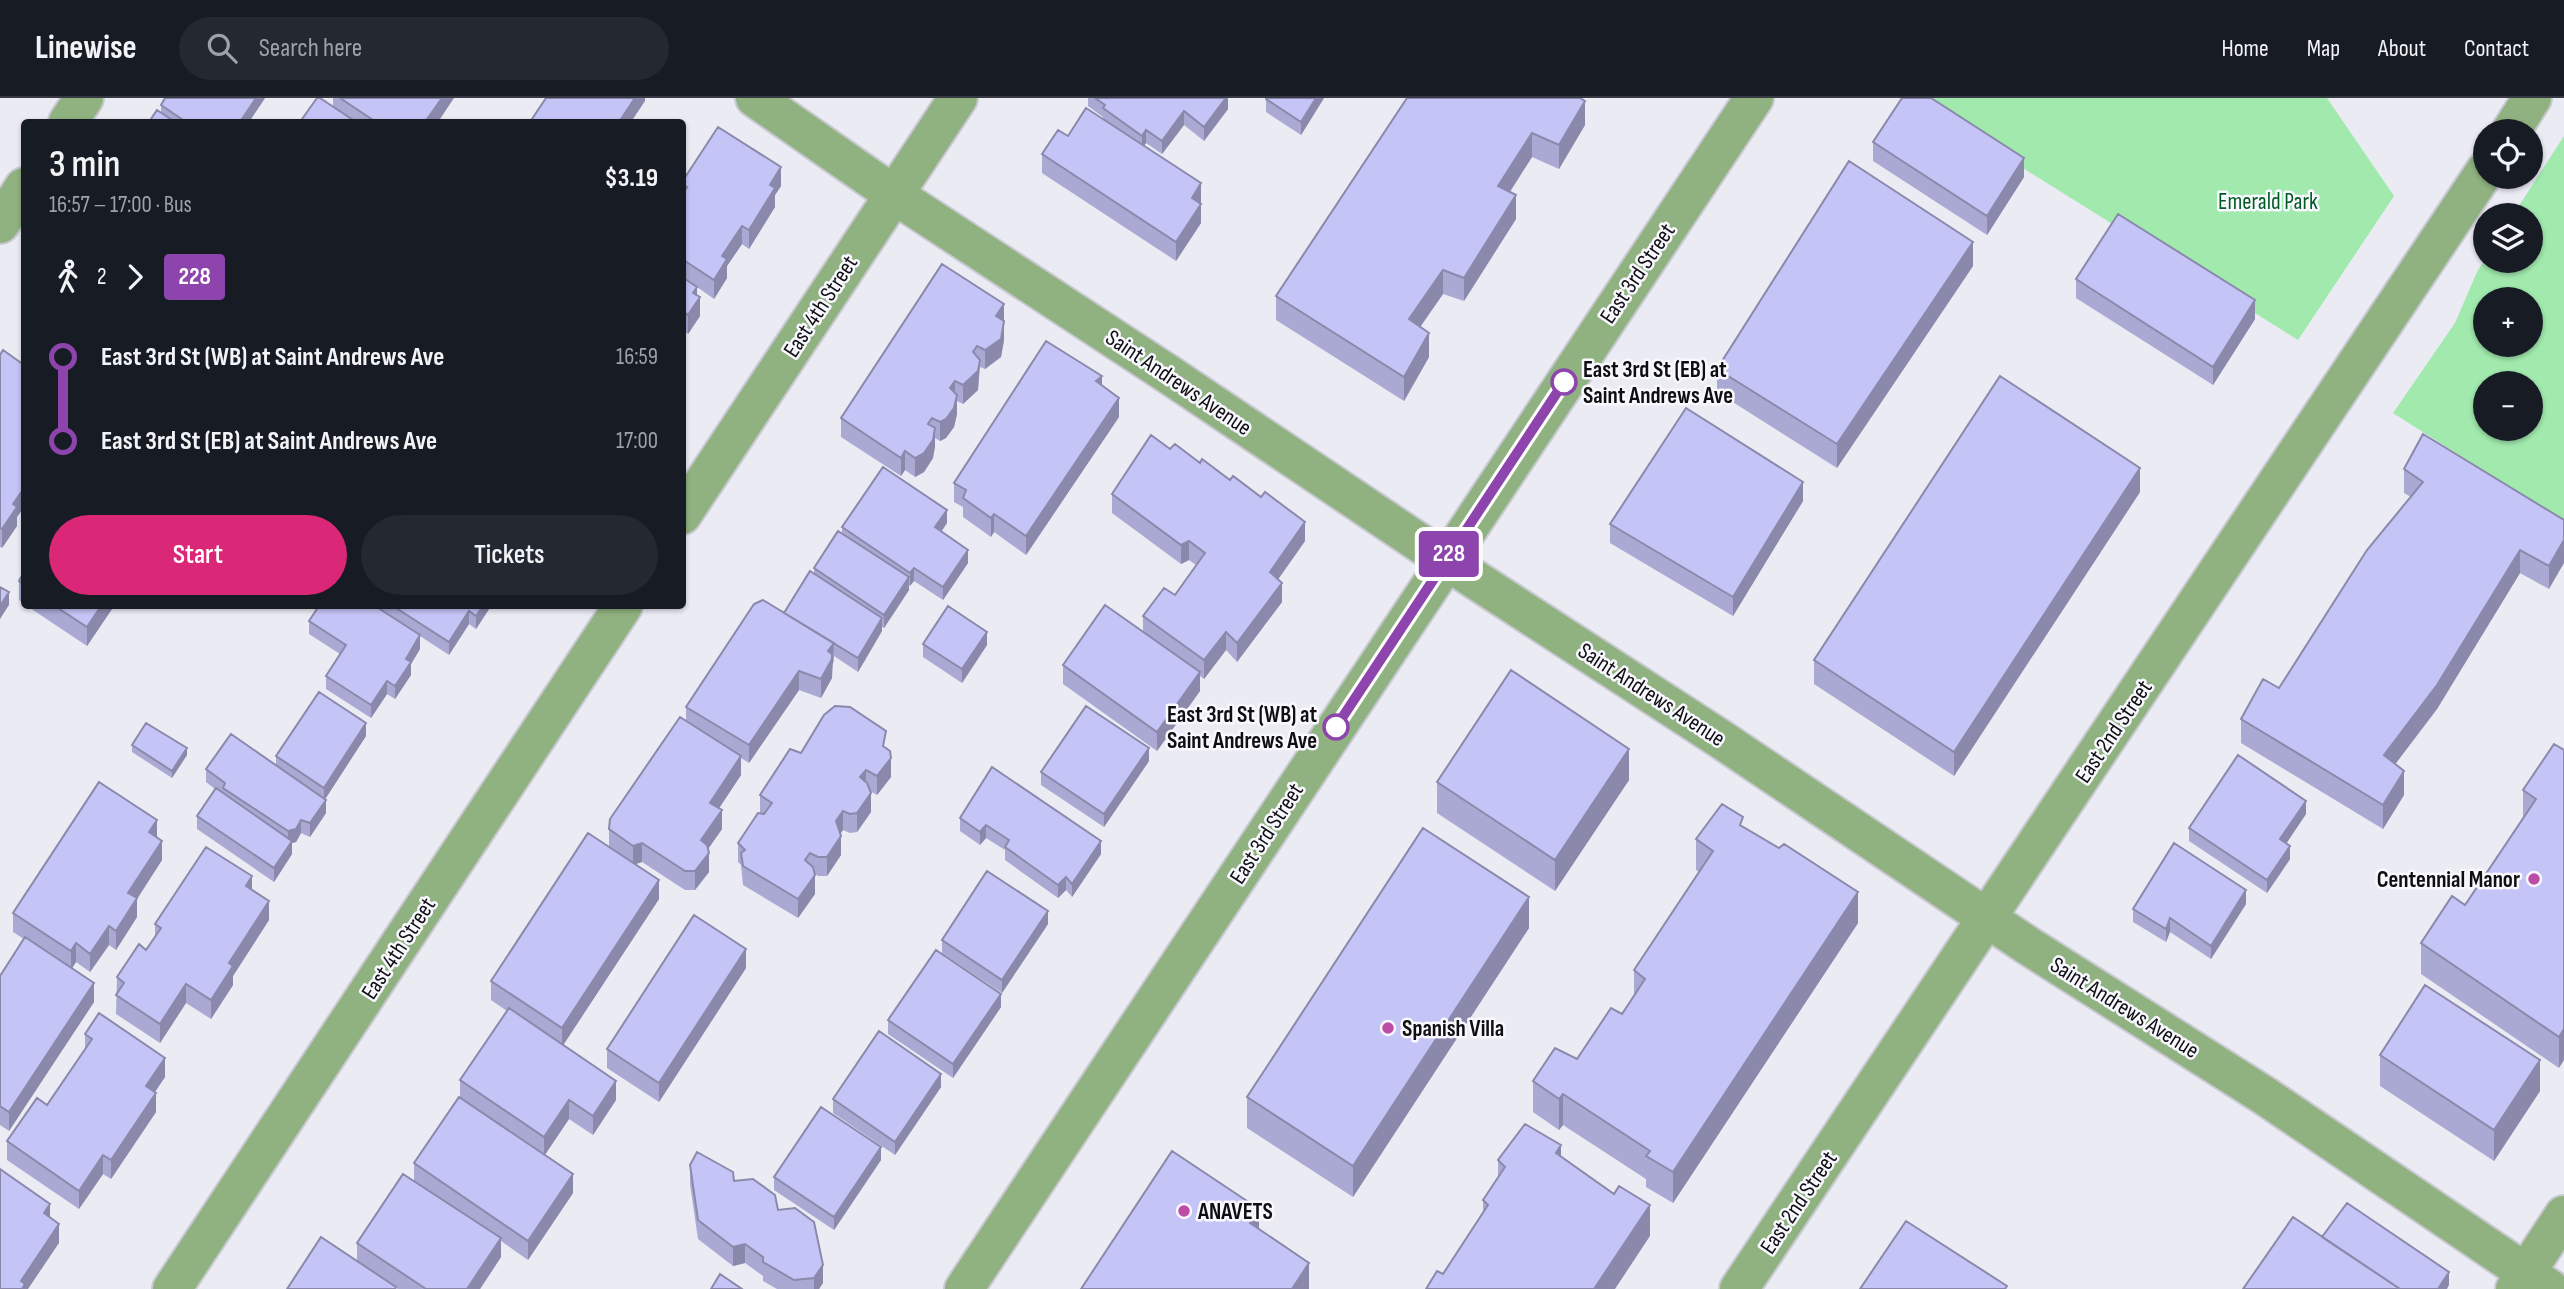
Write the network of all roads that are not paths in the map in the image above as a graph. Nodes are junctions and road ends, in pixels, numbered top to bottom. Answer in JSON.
{"nodes":[{"id":1,"x":84,"y":98,"type":"edge"},
{"id":2,"x":755,"y":98,"type":"edge"},
{"id":3,"x":958,"y":98,"type":"edge"},
{"id":4,"x":1754,"y":98,"type":"edge"},
{"id":5,"x":2532,"y":98,"type":"edge"},
{"id":6,"x":70,"y":119,"type":"edge"},
{"id":7,"x":2519,"y":119,"type":"edge"},
{"id":8,"x":2473,"y":189,"type":"edge"},
{"id":9,"x":21,"y":192,"type":"edge"},
{"id":10,"x":893,"y":194,"type":"junction"},
{"id":11,"x":0,"y":224,"type":"edge"},
{"id":12,"x":686,"y":509,"type":"edge"},
{"id":13,"x":1446,"y":560,"type":"junction"},
{"id":14,"x":621,"y":609,"type":"edge"},
{"id":15,"x":1987,"y":917,"type":"junction"},
{"id":16,"x":2564,"y":1215,"type":"edge"},
{"id":17,"x":2531,"y":1284,"type":"edge"},
{"id":18,"x":172,"y":1289,"type":"edge"},
{"id":19,"x":964,"y":1289,"type":"edge"},
{"id":20,"x":1739,"y":1289,"type":"edge"}],
"edges":[{"from":1,"to":6,"type":"street"},
{"from":2,"to":10,"type":"street","name":"Saint Andrews Avenue"},
{"from":3,"to":10,"type":"street","name":"East 4th Street"},
{"from":4,"to":13,"type":"street","name":"East 3rd Street"},
{"from":5,"to":7,"type":"street"},
{"from":8,"to":15,"type":"street","name":"East 2nd Street"},
{"from":9,"to":11,"type":"street"},
{"from":10,"to":12,"type":"street","name":"East 4th Street"},
{"from":10,"to":13,"type":"street","name":"Saint Andrews Avenue"},
{"from":13,"to":15,"type":"street","name":"Saint Andrews Avenue"},
{"from":13,"to":19,"type":"street","name":"East 3rd Street"},
{"from":14,"to":18,"type":"street","name":"East 4th Street"},
{"from":15,"to":17,"type":"street","name":"Saint Andrews Avenue"},
{"from":15,"to":20,"type":"street","name":"East 2nd Street"},
{"from":16,"to":17,"type":"street"}]}
